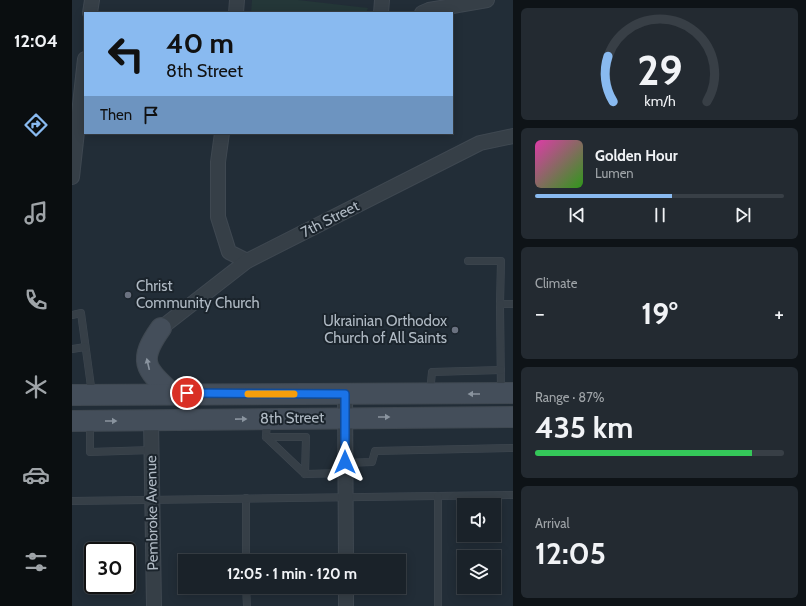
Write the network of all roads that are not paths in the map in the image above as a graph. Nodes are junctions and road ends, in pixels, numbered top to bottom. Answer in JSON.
{"nodes":[{"id":1,"x":92,"y":0,"type":"edge"},
{"id":2,"x":238,"y":0,"type":"edge"},
{"id":3,"x":382,"y":0,"type":"edge"},
{"id":4,"x":487,"y":0,"type":"edge"},
{"id":5,"x":90,"y":12,"type":"edge"},
{"id":6,"x":236,"y":12,"type":"edge"},
{"id":7,"x":381,"y":12,"type":"edge"},
{"id":8,"x":424,"y":12,"type":"edge"},
{"id":9,"x":84,"y":69,"type":"edge"},
{"id":10,"x":222,"y":134,"type":"edge"},
{"id":11,"x":513,"y":136,"type":"edge"},
{"id":12,"x":72,"y":177,"type":"edge"},
{"id":13,"x":247,"y":261,"type":"junction"},
{"id":14,"x":468,"y":262,"type":"dead end"},
{"id":15,"x":500,"y":304,"type":"junction"},
{"id":16,"x":513,"y":304,"type":"edge"},
{"id":17,"x":72,"y":315,"type":"edge"},
{"id":18,"x":161,"y":328,"type":"joint"},
{"id":19,"x":85,"y":347,"type":"junction"},
{"id":20,"x":72,"y":349,"type":"edge"},
{"id":21,"x":501,"y":370,"type":"junction"},
{"id":22,"x":172,"y":393,"type":"junction"},
{"id":23,"x":507,"y":393,"type":"edge"},
{"id":24,"x":345,"y":394,"type":"junction"},
{"id":25,"x":430,"y":394,"type":"junction"},
{"id":26,"x":72,"y":395,"type":"edge"},
{"id":27,"x":92,"y":395,"type":"junction"},
{"id":28,"x":345,"y":417,"type":"junction"},
{"id":29,"x":513,"y":417,"type":"edge"},
{"id":30,"x":151,"y":420,"type":"junction"},
{"id":31,"x":81,"y":421,"type":"edge"},
{"id":32,"x":267,"y":428,"type":"junction"},
{"id":33,"x":513,"y":448,"type":"edge"},
{"id":34,"x":152,"y":450,"type":"junction"},
{"id":35,"x":345,"y":468,"type":"junction"},
{"id":36,"x":305,"y":474,"type":"junction"},
{"id":37,"x":513,"y":495,"type":"edge"},
{"id":38,"x":438,"y":496,"type":"junction"},
{"id":39,"x":345,"y":497,"type":"junction"},
{"id":40,"x":246,"y":498,"type":"junction"},
{"id":41,"x":72,"y":500,"type":"edge"},
{"id":42,"x":152,"y":500,"type":"junction"},
{"id":43,"x":246,"y":554,"type":"edge"},
{"id":44,"x":346,"y":554,"type":"edge"},
{"id":45,"x":246,"y":594,"type":"edge"},
{"id":46,"x":346,"y":594,"type":"edge"},
{"id":47,"x":154,"y":606,"type":"edge"},
{"id":48,"x":246,"y":606,"type":"edge"},
{"id":49,"x":346,"y":606,"type":"edge"},
{"id":50,"x":438,"y":606,"type":"edge"}],
"edges":[{"from":1,"to":5,"type":"street"},
{"from":2,"to":6,"type":"street"},
{"from":3,"to":7,"type":"street"},
{"from":4,"to":8,"type":"street"},
{"from":9,"to":12,"type":"street"},
{"from":10,"to":13,"type":"street"},
{"from":11,"to":13,"type":"street","name":"7th Street"},
{"from":13,"to":18,"type":"street","name":"7th Street"},
{"from":14,"to":15,"type":"lane"},
{"from":15,"to":16,"type":"lane"},
{"from":15,"to":21,"type":"lane"},
{"from":17,"to":19,"type":"lane"},
{"from":22,"to":18,"type":"main road","one_way":true},
{"from":19,"to":20,"type":"lane"},
{"from":19,"to":27,"type":"lane"},
{"from":21,"to":23,"type":"lane"},
{"from":21,"to":25,"type":"lane"},
{"from":22,"to":24,"type":"main road","name":"8th Street"},
{"from":22,"to":27,"type":"main road","name":"8th Street"},
{"from":23,"to":25,"type":"main road","name":"8th Street","one_way":true},
{"from":24,"to":25,"type":"main road","name":"8th Street"},
{"from":24,"to":28,"type":"street"},
{"from":26,"to":27,"type":"main road","name":"8th Street"},
{"from":28,"to":29,"type":"main road","name":"8th Street","one_way":true},
{"from":28,"to":32,"type":"main road","name":"8th Street"},
{"from":28,"to":35,"type":"street"},
{"from":31,"to":30,"type":"main road","name":"8th Street","one_way":true},
{"from":30,"to":32,"type":"main road","name":"8th Street","one_way":true},
{"from":30,"to":34,"type":"street","name":"Pembroke Avenue"},
{"from":31,"to":34,"type":"lane"},
{"from":32,"to":36,"type":"lane"},
{"from":32,"to":36,"type":"lane"},
{"from":33,"to":35,"type":"lane"},
{"from":34,"to":42,"type":"street","name":"Pembroke Avenue"},
{"from":35,"to":36,"type":"lane"},
{"from":35,"to":39,"type":"street"},
{"from":37,"to":38,"type":"lane"},
{"from":38,"to":39,"type":"lane"},
{"from":38,"to":50,"type":"lane"},
{"from":39,"to":40,"type":"lane"},
{"from":39,"to":44,"type":"street"},
{"from":40,"to":42,"type":"lane"},
{"from":40,"to":43,"type":"lane"},
{"from":41,"to":42,"type":"lane"},
{"from":42,"to":47,"type":"street","name":"Pembroke Avenue"},
{"from":45,"to":48,"type":"lane"},
{"from":46,"to":49,"type":"street"}]}
